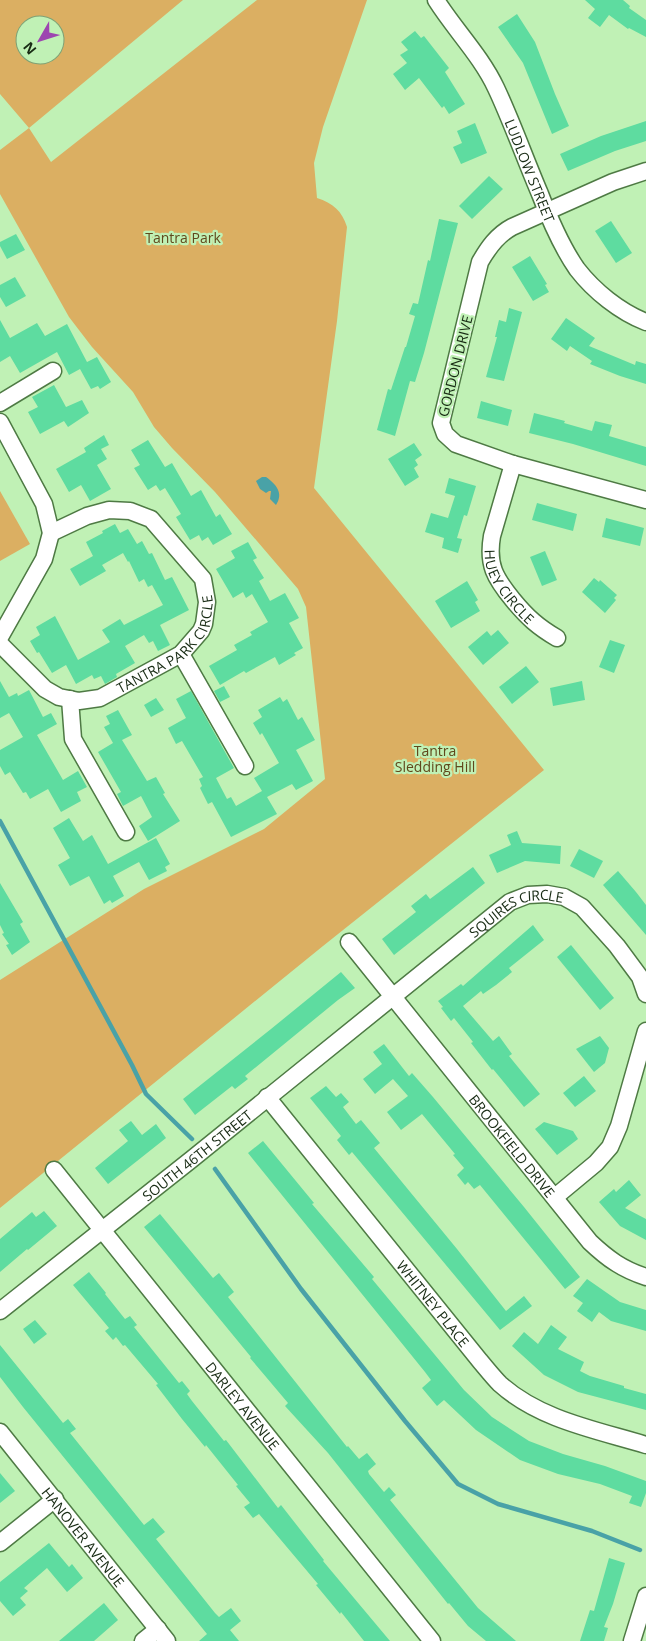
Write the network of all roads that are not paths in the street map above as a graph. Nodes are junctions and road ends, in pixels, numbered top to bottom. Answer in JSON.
{"nodes":[{"id":1,"x":436,"y":0,"type":"edge"},
{"id":2,"x":646,"y":171,"type":"edge"},
{"id":3,"x":547,"y":211,"type":"junction"},
{"id":4,"x":646,"y":322,"type":"edge"},
{"id":5,"x":53,"y":371,"type":"dead end"},
{"id":6,"x":0,"y":403,"type":"edge"},
{"id":7,"x":0,"y":422,"type":"edge"},
{"id":8,"x":513,"y":464,"type":"junction"},
{"id":9,"x":646,"y":500,"type":"edge"},
{"id":10,"x":51,"y":533,"type":"junction"},
{"id":11,"x":0,"y":637,"type":"edge"},
{"id":12,"x":557,"y":638,"type":"dead end"},
{"id":13,"x":0,"y":644,"type":"edge"},
{"id":14,"x":181,"y":654,"type":"junction"},
{"id":15,"x":70,"y":699,"type":"junction"},
{"id":16,"x":245,"y":766,"type":"dead end"},
{"id":17,"x":126,"y":832,"type":"dead end"},
{"id":18,"x":349,"y":942,"type":"dead end"},
{"id":19,"x":646,"y":994,"type":"edge"},
{"id":20,"x":393,"y":997,"type":"junction"},
{"id":21,"x":646,"y":1031,"type":"edge"},
{"id":22,"x":267,"y":1097,"type":"junction"},
{"id":23,"x":54,"y":1170,"type":"dead end"},
{"id":24,"x":554,"y":1197,"type":"junction"},
{"id":25,"x":103,"y":1229,"type":"junction"},
{"id":26,"x":646,"y":1277,"type":"edge"},
{"id":27,"x":0,"y":1311,"type":"edge"},
{"id":28,"x":0,"y":1432,"type":"edge"},
{"id":29,"x":646,"y":1445,"type":"edge"},
{"id":30,"x":55,"y":1499,"type":"junction"},
{"id":31,"x":0,"y":1543,"type":"edge"},
{"id":32,"x":646,"y":1596,"type":"edge"},
{"id":33,"x":162,"y":1635,"type":"edge"},
{"id":34,"x":142,"y":1641,"type":"edge"},
{"id":35,"x":432,"y":1641,"type":"edge"},
{"id":36,"x":632,"y":1641,"type":"edge"}],
"edges":[{"from":1,"to":3,"type":"street","name":"LUDLOW STREET"},
{"from":2,"to":3,"type":"street","name":"GORDON DRIVE"},
{"from":3,"to":4,"type":"street","name":"LUDLOW STREET"},
{"from":3,"to":8,"type":"street","name":"GORDON DRIVE"},
{"from":5,"to":6,"type":"street"},
{"from":7,"to":10,"type":"street"},
{"from":8,"to":9,"type":"street","name":"GORDON DRIVE"},
{"from":8,"to":12,"type":"street","name":"HUEY CIRCLE"},
{"from":10,"to":11,"type":"street"},
{"from":10,"to":14,"type":"street","name":"TANTRA PARK CIRCLE"},
{"from":13,"to":15,"type":"street","name":"TANTRA PARK CIRCLE"},
{"from":14,"to":15,"type":"street","name":"TANTRA PARK CIRCLE"},
{"from":14,"to":16,"type":"street"},
{"from":15,"to":17,"type":"street"},
{"from":18,"to":20,"type":"street","name":"BROOKFIELD DRIVE"},
{"from":19,"to":20,"type":"street","name":"SQUIRES CIRCLE"},
{"from":20,"to":22,"type":"street","name":"SOUTH 46TH STREET"},
{"from":20,"to":24,"type":"street","name":"BROOKFIELD DRIVE"},
{"from":21,"to":24,"type":"street"},
{"from":22,"to":25,"type":"street","name":"SOUTH 46TH STREET"},
{"from":22,"to":29,"type":"street","name":"WHITNEY PLACE"},
{"from":23,"to":25,"type":"street","name":"DARLEY AVENUE"},
{"from":24,"to":26,"type":"street","name":"BROOKFIELD DRIVE"},
{"from":25,"to":27,"type":"street","name":"SOUTH 46TH STREET"},
{"from":25,"to":35,"type":"street","name":"DARLEY AVENUE"},
{"from":28,"to":30,"type":"street","name":"HANOVER AVENUE"},
{"from":30,"to":31,"type":"street"},
{"from":30,"to":33,"type":"street","name":"HANOVER AVENUE"},
{"from":32,"to":36,"type":"street"},
{"from":33,"to":34,"type":"street"}]}
